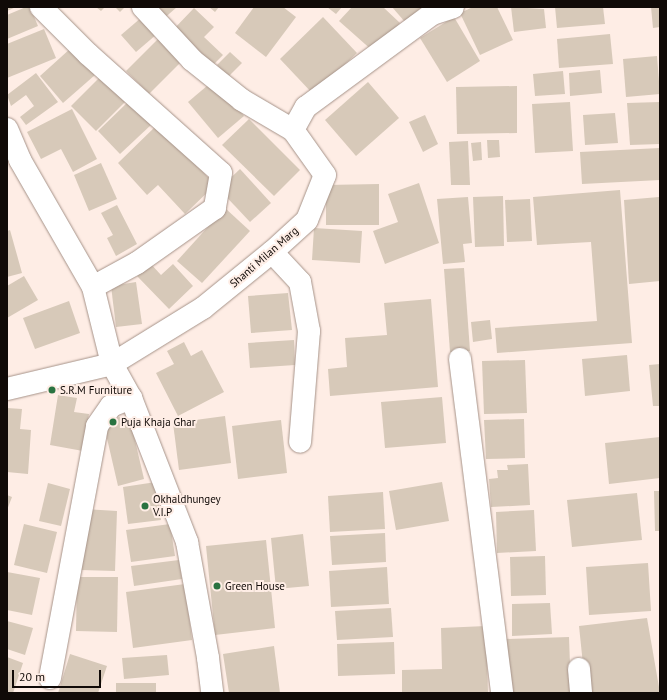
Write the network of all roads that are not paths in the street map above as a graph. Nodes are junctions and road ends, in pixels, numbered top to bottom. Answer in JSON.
{"nodes":[{"id":1,"x":41,"y":7,"type":"edge"},
{"id":2,"x":143,"y":7,"type":"edge"},
{"id":3,"x":453,"y":7,"type":"edge"},
{"id":4,"x":7,"y":129,"type":"edge"},
{"id":5,"x":293,"y":130,"type":"junction"},
{"id":6,"x":272,"y":252,"type":"junction"},
{"id":7,"x":93,"y":287,"type":"junction"},
{"id":8,"x":460,"y":359,"type":"dead end"},
{"id":9,"x":112,"y":364,"type":"junction"},
{"id":10,"x":7,"y":390,"type":"edge"},
{"id":11,"x":131,"y":398,"type":"junction"},
{"id":12,"x":300,"y":442,"type":"dead end"},
{"id":13,"x":579,"y":669,"type":"dead end"},
{"id":14,"x":50,"y":678,"type":"dead end"},
{"id":15,"x":212,"y":693,"type":"edge"},
{"id":16,"x":502,"y":693,"type":"edge"},
{"id":17,"x":581,"y":693,"type":"edge"}],
"edges":[{"from":1,"to":7,"type":"street"},
{"from":2,"to":5,"type":"street"},
{"from":3,"to":5,"type":"street"},
{"from":4,"to":7,"type":"street"},
{"from":5,"to":6,"type":"street","name":"Shanti Milan Marg"},
{"from":6,"to":9,"type":"street","name":"Shanti Milan Marg"},
{"from":6,"to":12,"type":"street"},
{"from":7,"to":9,"type":"street"},
{"from":8,"to":16,"type":"street"},
{"from":9,"to":10,"type":"street","name":"Shanti Milan Marg"},
{"from":9,"to":11,"type":"street"},
{"from":11,"to":14,"type":"street"},
{"from":11,"to":15,"type":"street"},
{"from":13,"to":17,"type":"street"}]}
